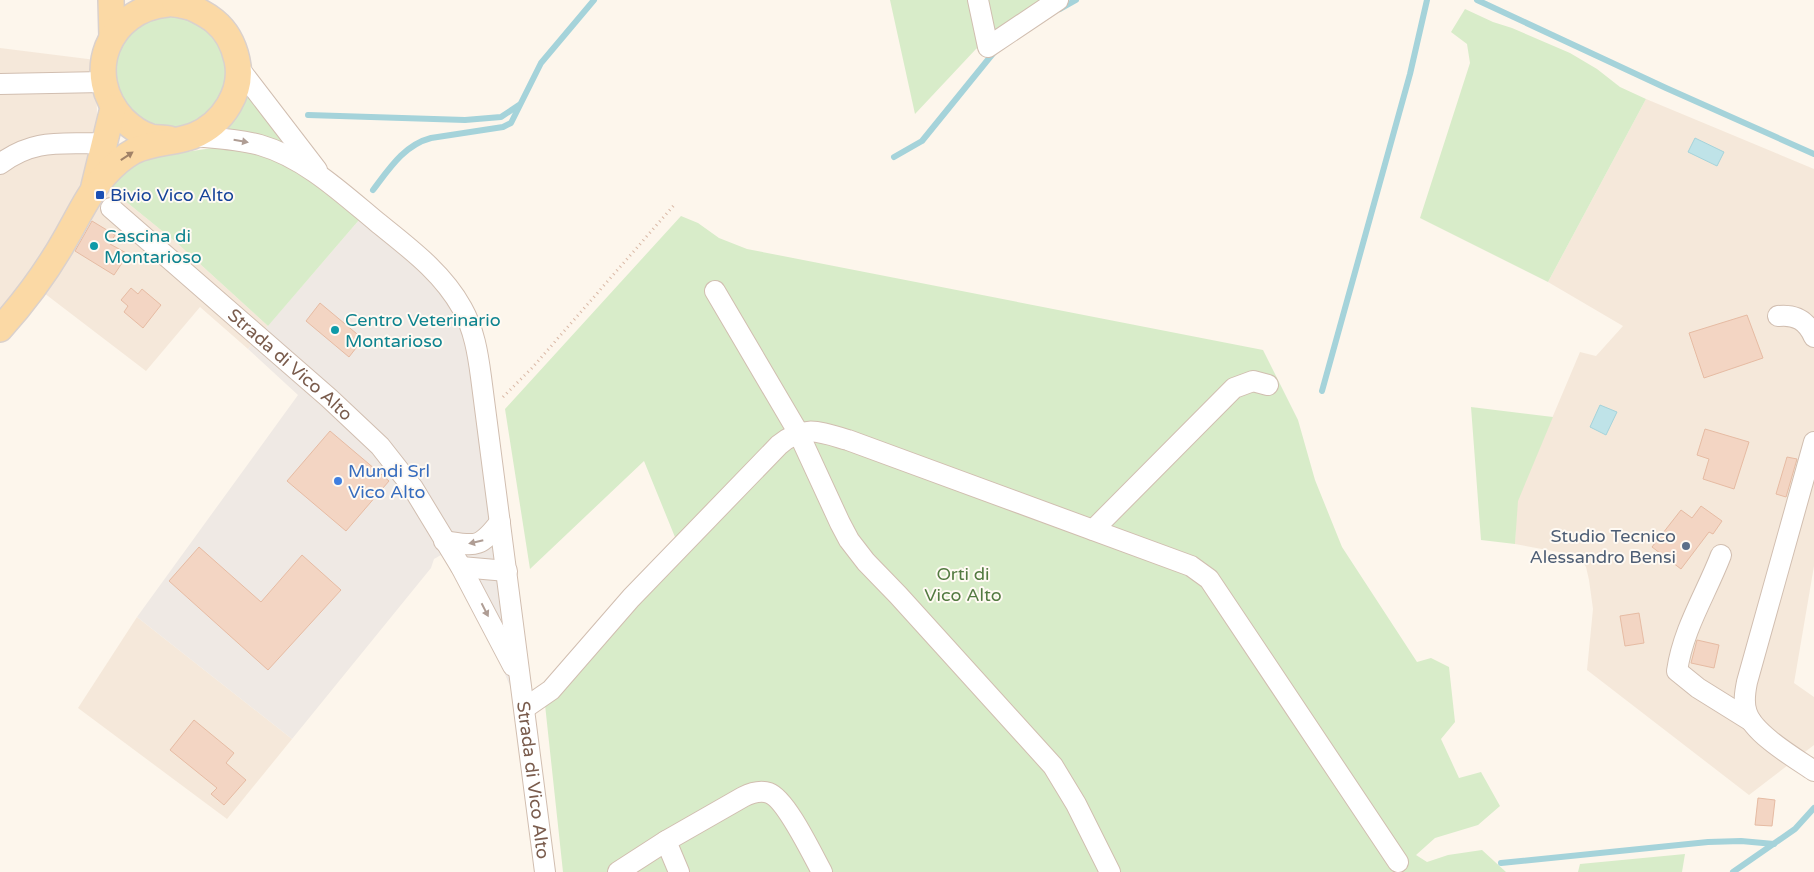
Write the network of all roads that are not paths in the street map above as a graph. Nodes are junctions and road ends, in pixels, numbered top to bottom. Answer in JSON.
{"nodes":[{"id":1,"x":111,"y":0,"type":"edge"},
{"id":2,"x":978,"y":0,"type":"edge"},
{"id":3,"x":1058,"y":0,"type":"edge"},
{"id":4,"x":183,"y":4,"type":"edge"},
{"id":5,"x":112,"y":37,"type":"junction"},
{"id":6,"x":238,"y":67,"type":"junction"},
{"id":7,"x":103,"y":82,"type":"junction"},
{"id":8,"x":0,"y":84,"type":"edge"},
{"id":9,"x":113,"y":108,"type":"junction"},
{"id":10,"x":184,"y":137,"type":"junction"},
{"id":11,"x":105,"y":143,"type":"junction"},
{"id":12,"x":0,"y":164,"type":"edge"},
{"id":13,"x":323,"y":177,"type":"junction"},
{"id":14,"x":92,"y":190,"type":"junction"},
{"id":15,"x":111,"y":208,"type":"dead end"},
{"id":16,"x":715,"y":291,"type":"dead end"},
{"id":17,"x":1778,"y":316,"type":"dead end"},
{"id":18,"x":0,"y":329,"type":"edge"},
{"id":19,"x":1814,"y":337,"type":"edge"},
{"id":20,"x":1268,"y":385,"type":"dead end"},
{"id":21,"x":798,"y":432,"type":"junction"},
{"id":22,"x":1814,"y":442,"type":"edge"},
{"id":23,"x":500,"y":522,"type":"junction"},
{"id":24,"x":1093,"y":530,"type":"junction"},
{"id":25,"x":444,"y":541,"type":"junction"},
{"id":26,"x":1721,"y":555,"type":"dead end"},
{"id":27,"x":461,"y":567,"type":"junction"},
{"id":28,"x":507,"y":571,"type":"junction"},
{"id":29,"x":521,"y":686,"type":"junction"},
{"id":30,"x":525,"y":708,"type":"junction"},
{"id":31,"x":1750,"y":721,"type":"junction"},
{"id":32,"x":1814,"y":771,"type":"edge"},
{"id":33,"x":666,"y":841,"type":"junction"},
{"id":34,"x":1398,"y":862,"type":"dead end"},
{"id":35,"x":545,"y":872,"type":"edge"},
{"id":36,"x":618,"y":872,"type":"edge"},
{"id":37,"x":680,"y":872,"type":"edge"},
{"id":38,"x":822,"y":872,"type":"edge"},
{"id":39,"x":1110,"y":872,"type":"edge"}],
"edges":[{"from":1,"to":5,"type":"main road"},
{"from":2,"to":3,"type":"street"},
{"from":4,"to":5,"type":"main road"},
{"from":4,"to":6,"type":"main road"},
{"from":5,"to":7,"type":"main road"},
{"from":6,"to":10,"type":"main road"},
{"from":6,"to":13,"type":"street","name":"Strada di Vico Alto"},
{"from":7,"to":8,"type":"street"},
{"from":7,"to":9,"type":"main road"},
{"from":9,"to":10,"type":"main road"},
{"from":9,"to":11,"type":"main road"},
{"from":10,"to":13,"type":"street","name":"Strada di Vico Alto","one_way":true},
{"from":14,"to":10,"type":"main road","one_way":true},
{"from":11,"to":12,"type":"street"},
{"from":11,"to":14,"type":"main road"},
{"from":13,"to":23,"type":"street","name":"Strada di Vico Alto"},
{"from":14,"to":18,"type":"main road"},
{"from":15,"to":25,"type":"street","name":"Strada di Vico Alto"},
{"from":16,"to":21,"type":"street"},
{"from":17,"to":19,"type":"street"},
{"from":20,"to":24,"type":"street"},
{"from":21,"to":24,"type":"street"},
{"from":21,"to":30,"type":"street"},
{"from":21,"to":39,"type":"street"},
{"from":22,"to":31,"type":"street"},
{"from":23,"to":25,"type":"street","one_way":true},
{"from":23,"to":28,"type":"street","name":"Strada di Vico Alto"},
{"from":24,"to":34,"type":"street"},
{"from":25,"to":27,"type":"street","name":"Strada di Vico Alto"},
{"from":26,"to":31,"type":"street"},
{"from":27,"to":28,"type":"street"},
{"from":27,"to":29,"type":"street","name":"Strada di Vico Alto","one_way":true},
{"from":28,"to":29,"type":"street","name":"Strada di Vico Alto"},
{"from":29,"to":30,"type":"street","name":"Strada di Vico Alto"},
{"from":30,"to":35,"type":"street","name":"Strada di Vico Alto"},
{"from":31,"to":32,"type":"street"},
{"from":33,"to":36,"type":"street"},
{"from":33,"to":37,"type":"street"},
{"from":33,"to":38,"type":"street"}]}
